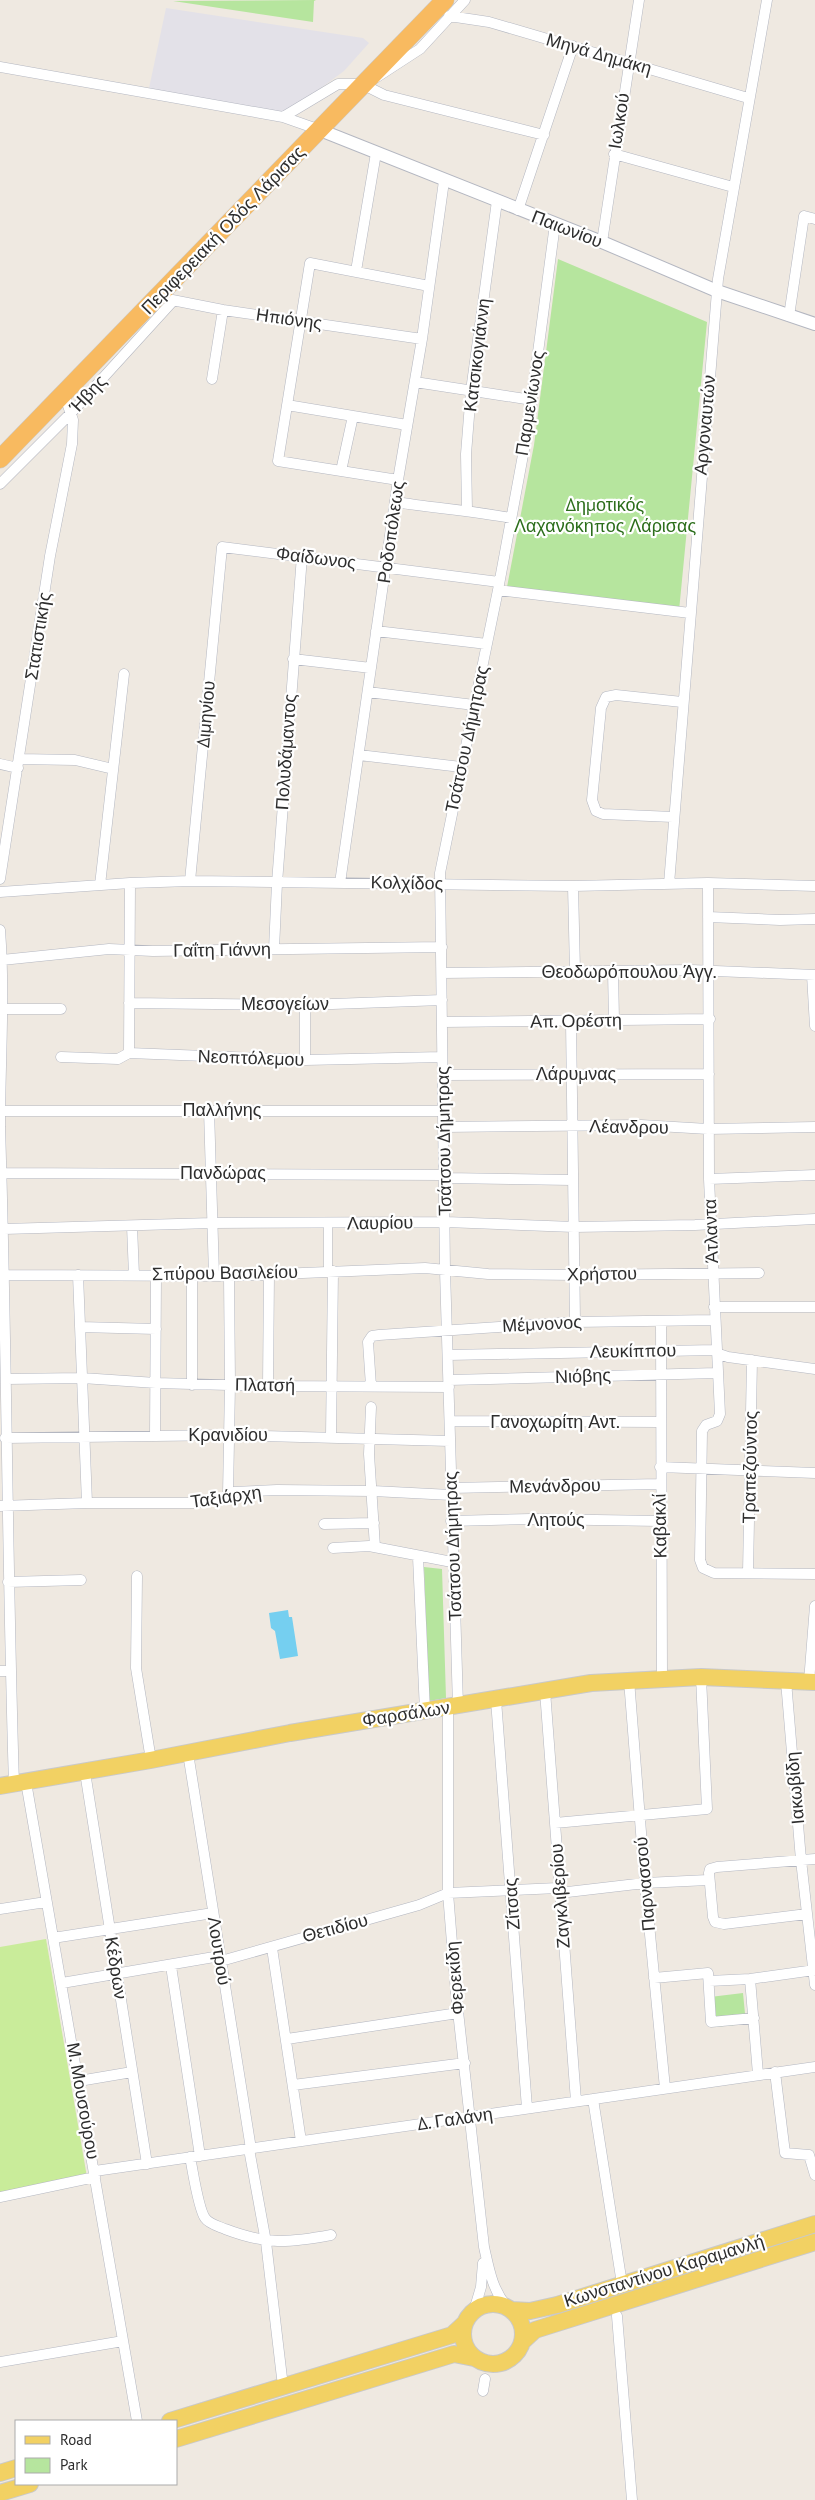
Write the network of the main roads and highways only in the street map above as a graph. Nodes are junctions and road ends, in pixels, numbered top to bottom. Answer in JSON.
{"nodes":[{"id":1,"x":447,"y":8,"type":"edge"},
{"id":2,"x":0,"y":459,"type":"edge"},
{"id":3,"x":812,"y":1682,"type":"edge"},
{"id":4,"x":13,"y":1784,"type":"edge"},
{"id":5,"x":815,"y":2224,"type":"edge"},
{"id":6,"x":815,"y":2242,"type":"edge"},
{"id":7,"x":509,"y":2309,"type":"junction"},
{"id":8,"x":469,"y":2317,"type":"junction"},
{"id":9,"x":522,"y":2342,"type":"junction"},
{"id":10,"x":474,"y":2358,"type":"junction"},
{"id":11,"x":173,"y":2420,"type":"edge"},
{"id":12,"x":178,"y":2438,"type":"edge"},
{"id":13,"x":15,"y":2468,"type":"edge"},
{"id":14,"x":0,"y":2473,"type":"edge"},
{"id":15,"x":27,"y":2485,"type":"edge"},
{"id":16,"x":0,"y":2493,"type":"edge"}],
"edges":[{"from":1,"to":2,"type":"highway","name":"Περιφερειακή Οδός Λάρισας"},
{"from":3,"to":4,"type":"main road","name":"Φαρσάλων"},
{"from":5,"to":7,"type":"main road","name":"Κωνσταντίνου Καραμανλή"},
{"from":6,"to":9,"type":"main road","name":"Κωνσταντίνου Καραμανλή"},
{"from":7,"to":8,"type":"main road"},
{"from":7,"to":9,"type":"main road"},
{"from":8,"to":10,"type":"main road"},
{"from":8,"to":11,"type":"main road"},
{"from":9,"to":10,"type":"main road"},
{"from":10,"to":12,"type":"main road"},
{"from":13,"to":14,"type":"main road"},
{"from":15,"to":16,"type":"main road"}]}
